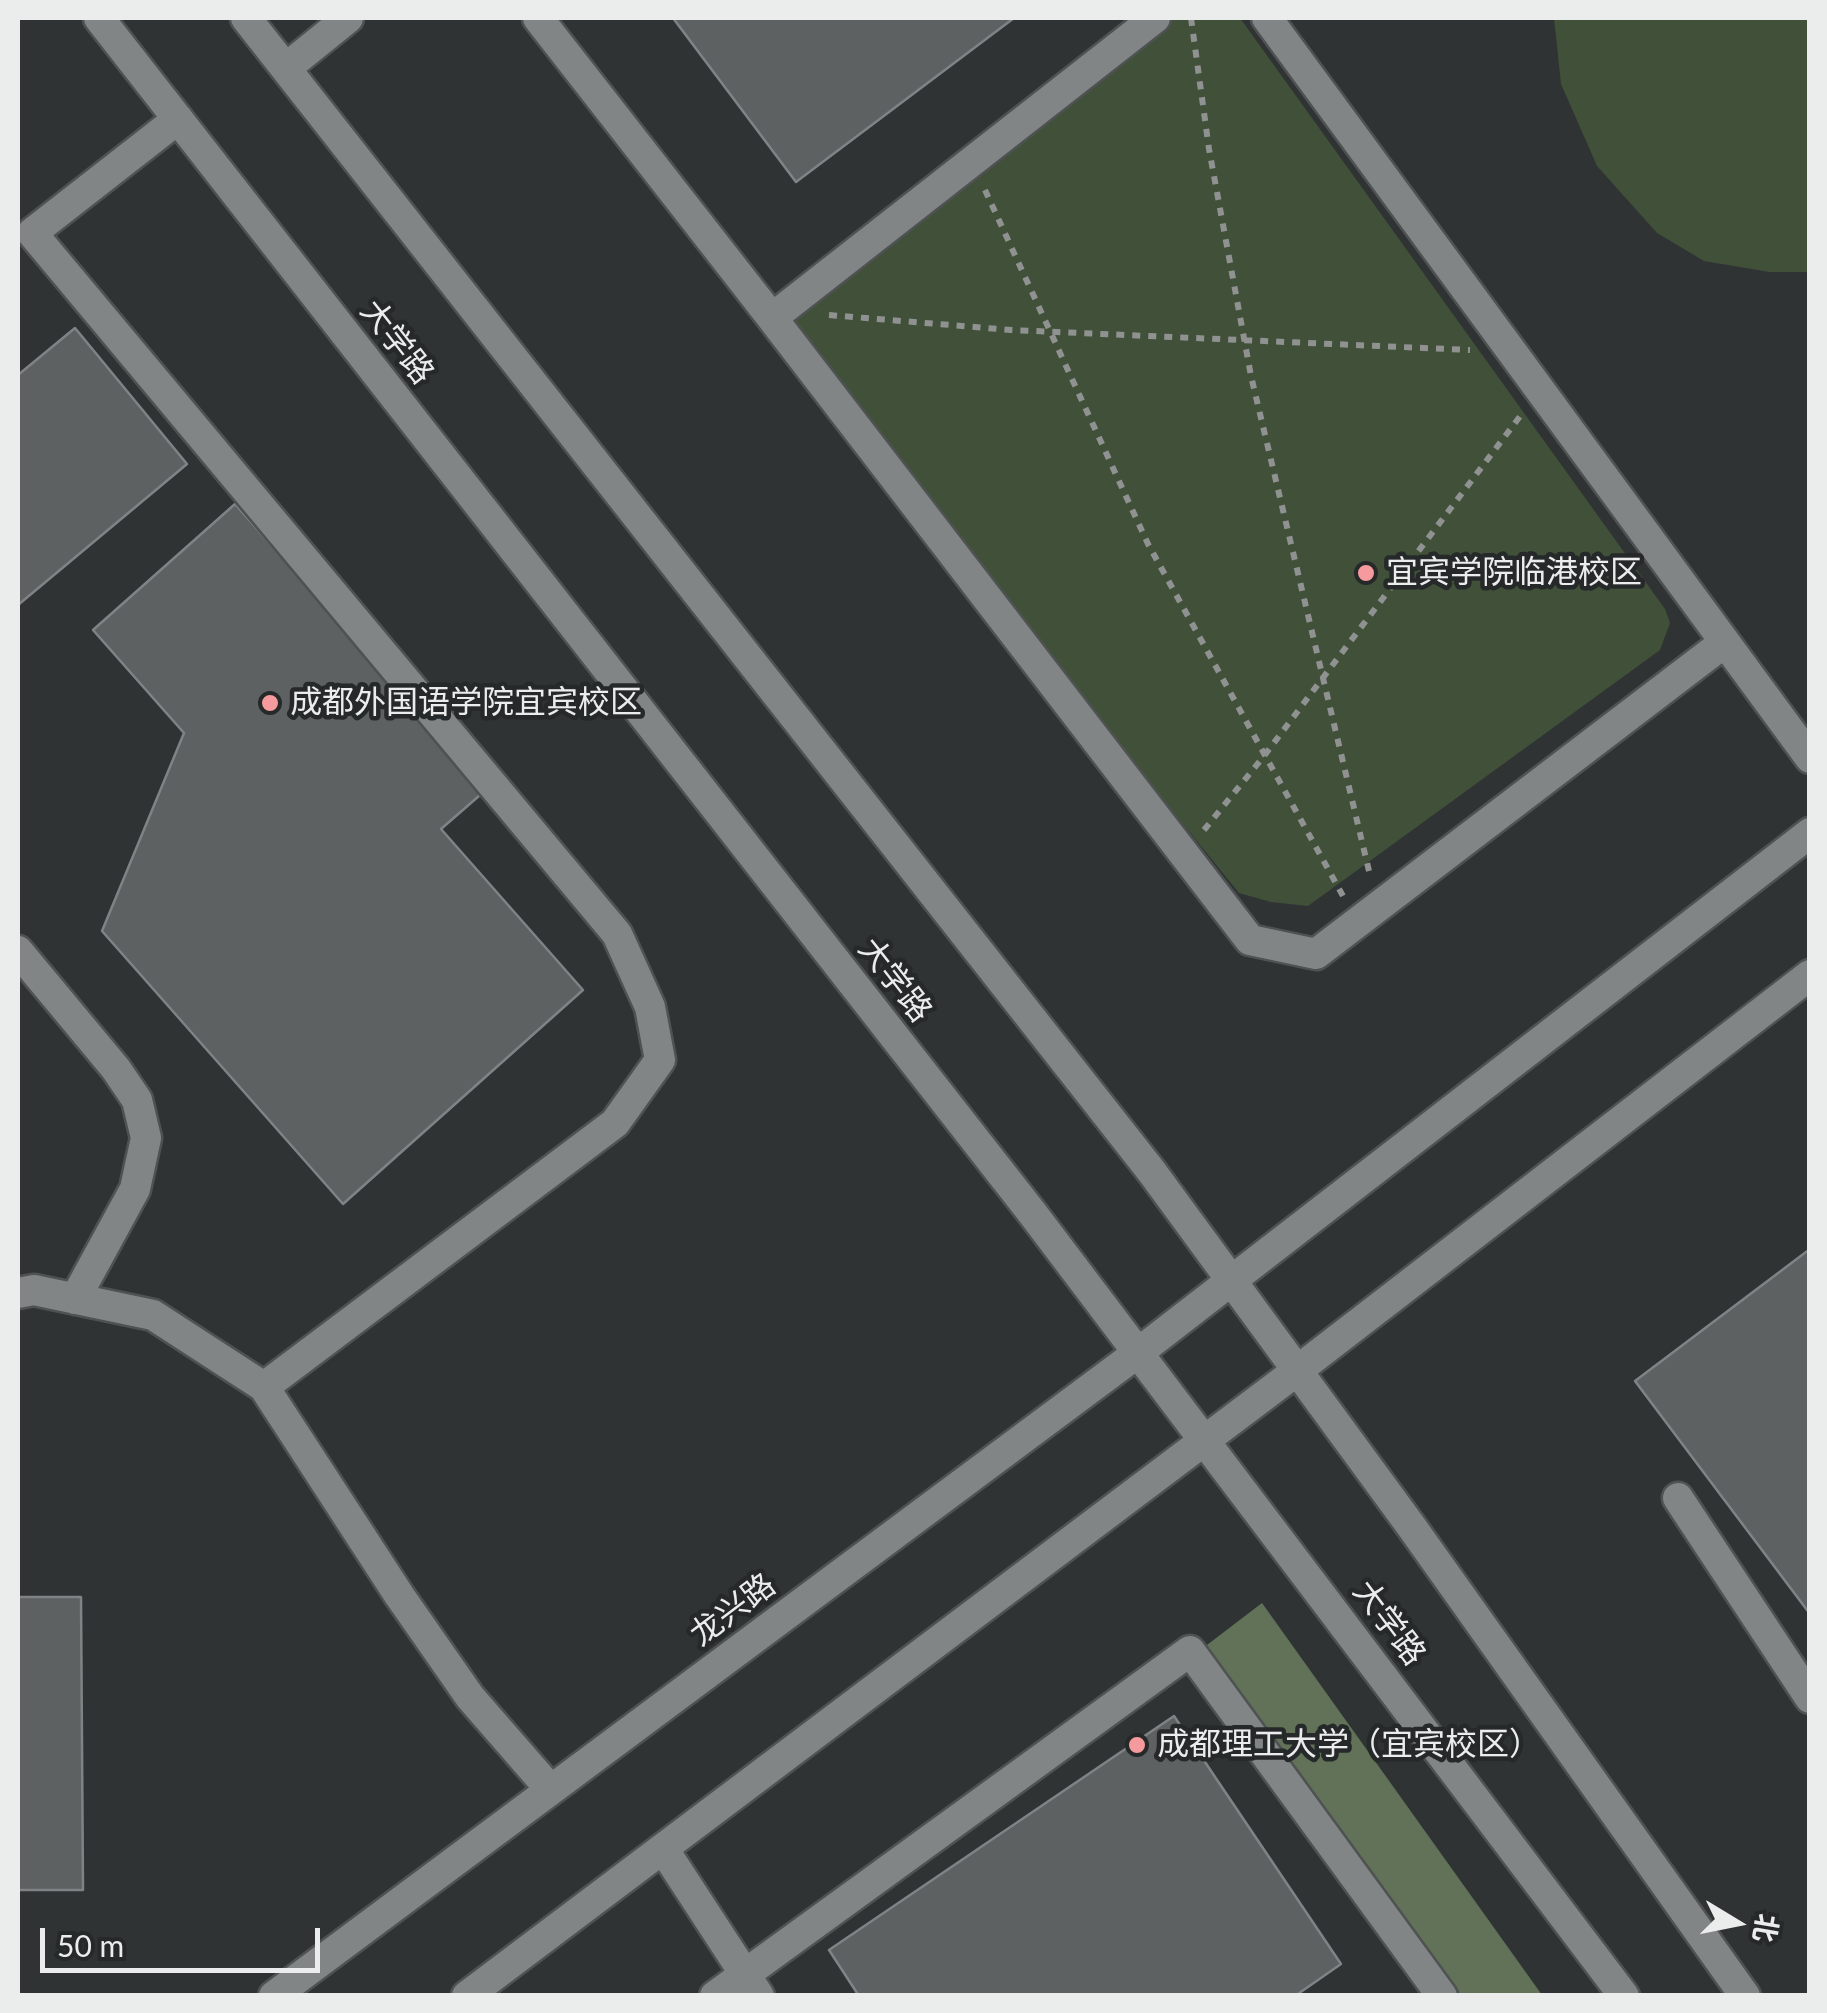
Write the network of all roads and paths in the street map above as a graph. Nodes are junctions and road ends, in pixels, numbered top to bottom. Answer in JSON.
{"nodes":[{"id":1,"x":99,"y":18,"type":"edge"},
{"id":2,"x":246,"y":18,"type":"edge"},
{"id":3,"x":348,"y":18,"type":"edge"},
{"id":4,"x":538,"y":18,"type":"edge"},
{"id":5,"x":1155,"y":18,"type":"edge"},
{"id":6,"x":1190,"y":18,"type":"edge"},
{"id":7,"x":1266,"y":18,"type":"edge"},
{"id":8,"x":286,"y":68,"type":"junction"},
{"id":9,"x":178,"y":119,"type":"junction"},
{"id":10,"x":972,"y":162,"type":"junction"},
{"id":11,"x":777,"y":315,"type":"junction"},
{"id":12,"x":1052,"y":332,"type":"junction"},
{"id":13,"x":1244,"y":340,"type":"junction"},
{"id":14,"x":1512,"y":352,"type":"junction"},
{"id":15,"x":1540,"y":390,"type":"junction"},
{"id":16,"x":1724,"y":642,"type":"junction"},
{"id":17,"x":1323,"y":676,"type":"junction"},
{"id":18,"x":1264,"y":756,"type":"junction"},
{"id":19,"x":1810,"y":758,"type":"edge"},
{"id":20,"x":1810,"y":833,"type":"edge"},
{"id":21,"x":1184,"y":854,"type":"junction"},
{"id":22,"x":1367,"y":914,"type":"junction"},
{"id":23,"x":18,"y":951,"type":"edge"},
{"id":24,"x":1810,"y":974,"type":"edge"},
{"id":25,"x":1233,"y":1280,"type":"junction"},
{"id":26,"x":18,"y":1293,"type":"edge"},
{"id":27,"x":75,"y":1298,"type":"junction"},
{"id":28,"x":1139,"y":1352,"type":"junction"},
{"id":29,"x":1298,"y":1370,"type":"junction"},
{"id":30,"x":264,"y":1387,"type":"junction"},
{"id":31,"x":1206,"y":1440,"type":"junction"},
{"id":32,"x":1678,"y":1498,"type":"dead end"},
{"id":33,"x":1810,"y":1698,"type":"edge"},
{"id":34,"x":550,"y":1789,"type":"junction"},
{"id":35,"x":664,"y":1850,"type":"junction"},
{"id":36,"x":751,"y":1985,"type":"edge"},
{"id":37,"x":274,"y":1996,"type":"edge"},
{"id":38,"x":467,"y":1996,"type":"edge"},
{"id":39,"x":715,"y":1996,"type":"edge"},
{"id":40,"x":1442,"y":1996,"type":"edge"},
{"id":41,"x":1624,"y":1996,"type":"edge"},
{"id":42,"x":1745,"y":1996,"type":"edge"}],
"edges":[{"from":1,"to":9,"type":"street","name":"大学路"},
{"from":2,"to":8,"type":"street"},
{"from":3,"to":8,"type":"street"},
{"from":4,"to":11,"type":"street"},
{"from":5,"to":10,"type":"street"},
{"from":6,"to":13,"type":"path"},
{"from":7,"to":14,"type":"street"},
{"from":8,"to":25,"type":"street"},
{"from":9,"to":28,"type":"street","name":"大学路"},
{"from":9,"to":30,"type":"street"},
{"from":10,"to":11,"type":"street"},
{"from":10,"to":12,"type":"path"},
{"from":11,"to":12,"type":"path"},
{"from":11,"to":21,"type":"street"},
{"from":12,"to":13,"type":"path"},
{"from":12,"to":18,"type":"path"},
{"from":13,"to":14,"type":"path"},
{"from":13,"to":17,"type":"path"},
{"from":14,"to":15,"type":"street"},
{"from":15,"to":16,"type":"street"},
{"from":15,"to":17,"type":"path"},
{"from":16,"to":19,"type":"street"},
{"from":16,"to":22,"type":"street"},
{"from":17,"to":18,"type":"path"},
{"from":17,"to":22,"type":"path"},
{"from":18,"to":21,"type":"path"},
{"from":18,"to":22,"type":"path"},
{"from":20,"to":25,"type":"street","name":"龙兴路"},
{"from":21,"to":22,"type":"street"},
{"from":23,"to":27,"type":"street"},
{"from":24,"to":29,"type":"street"},
{"from":25,"to":28,"type":"street","name":"龙兴路"},
{"from":25,"to":29,"type":"street"},
{"from":26,"to":27,"type":"street"},
{"from":27,"to":30,"type":"street"},
{"from":28,"to":31,"type":"street","name":"大学路"},
{"from":28,"to":34,"type":"street","name":"龙兴路"},
{"from":29,"to":31,"type":"street"},
{"from":29,"to":42,"type":"street"},
{"from":30,"to":34,"type":"street"},
{"from":31,"to":35,"type":"street"},
{"from":31,"to":41,"type":"street","name":"大学路"},
{"from":32,"to":33,"type":"street"},
{"from":34,"to":37,"type":"street","name":"龙兴路"},
{"from":35,"to":36,"type":"street"},
{"from":35,"to":38,"type":"street"},
{"from":36,"to":39,"type":"street"},
{"from":36,"to":40,"type":"street"}]}
